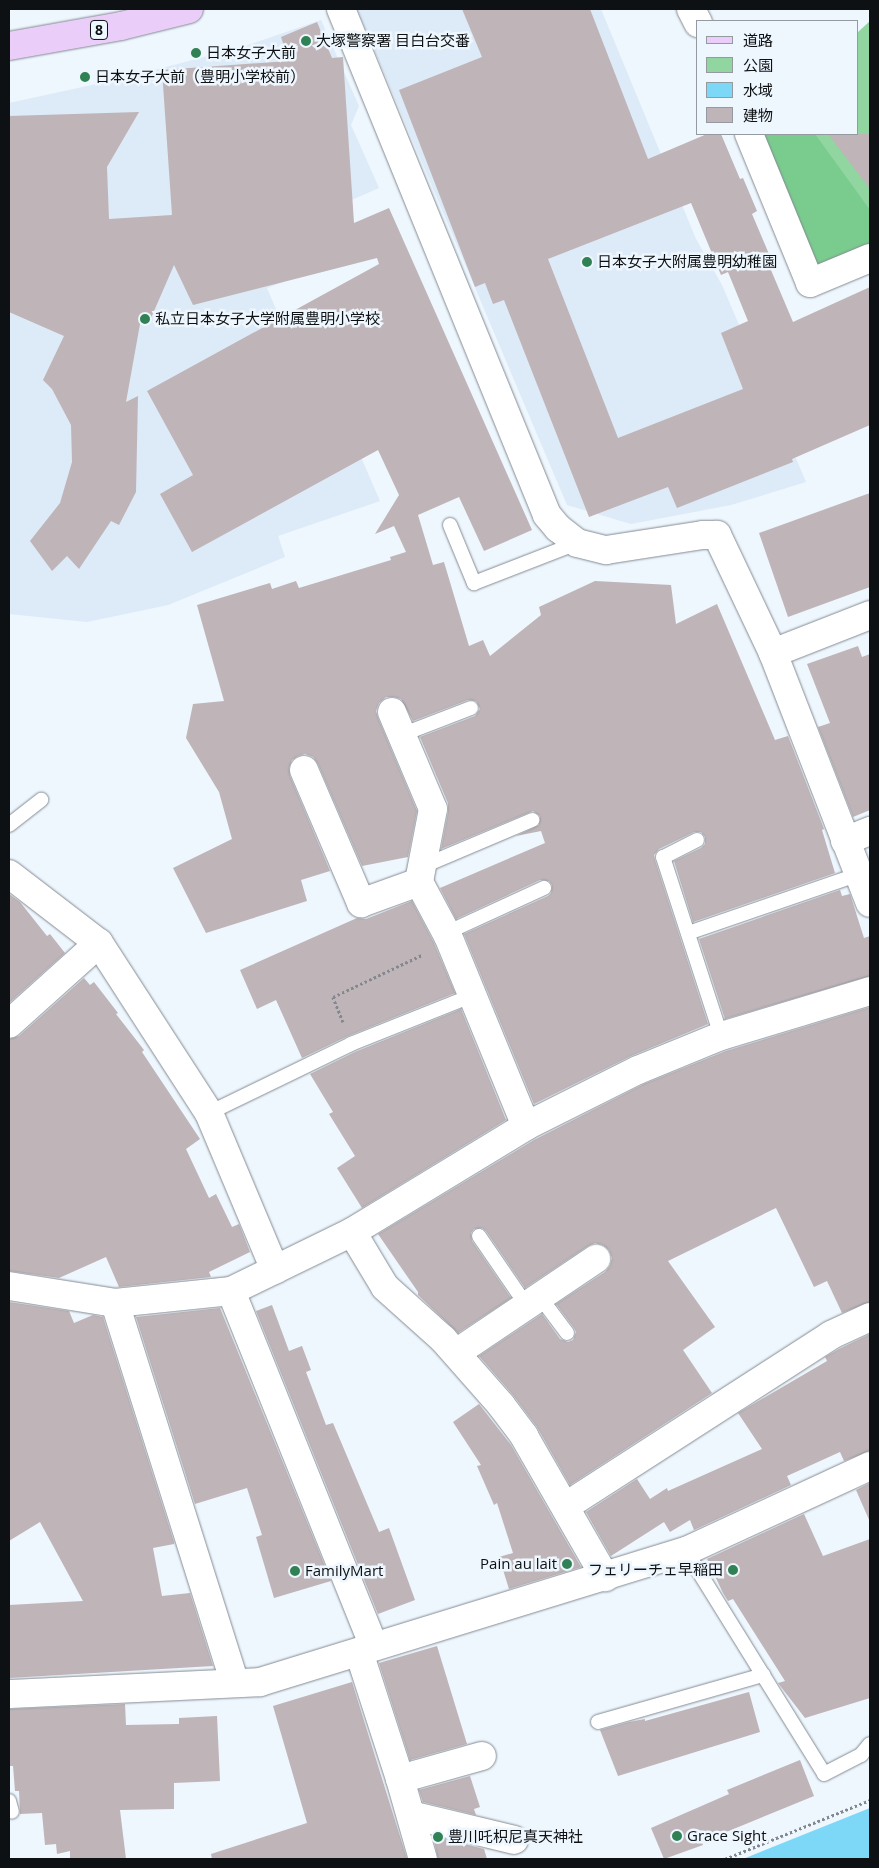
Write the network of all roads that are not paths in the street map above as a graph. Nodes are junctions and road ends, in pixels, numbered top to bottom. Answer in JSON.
{"nodes":[{"id":1,"x":189,"y":9,"type":"edge"},
{"id":2,"x":340,"y":9,"type":"edge"},
{"id":3,"x":9,"y":46,"type":"edge"},
{"id":4,"x":749,"y":135,"type":"edge"},
{"id":5,"x":870,"y":258,"type":"edge"},
{"id":6,"x":450,"y":525,"type":"dead end"},
{"id":7,"x":577,"y":543,"type":"junction"},
{"id":8,"x":870,"y":615,"type":"edge"},
{"id":9,"x":773,"y":653,"type":"junction"},
{"id":10,"x":471,"y":708,"type":"dead end"},
{"id":11,"x":396,"y":723,"type":"joint"},
{"id":12,"x":304,"y":770,"type":"dead end"},
{"id":13,"x":41,"y":800,"type":"dead end"},
{"id":14,"x":532,"y":820,"type":"dead end"},
{"id":15,"x":9,"y":825,"type":"edge"},
{"id":16,"x":870,"y":830,"type":"edge"},
{"id":17,"x":697,"y":840,"type":"dead end"},
{"id":18,"x":845,"y":840,"type":"junction"},
{"id":19,"x":9,"y":874,"type":"edge"},
{"id":20,"x":859,"y":874,"type":"junction"},
{"id":21,"x":420,"y":875,"type":"junction"},
{"id":22,"x":544,"y":888,"type":"dead end"},
{"id":23,"x":870,"y":903,"type":"edge"},
{"id":24,"x":688,"y":933,"type":"junction"},
{"id":25,"x":448,"y":938,"type":"junction"},
{"id":26,"x":100,"y":943,"type":"junction"},
{"id":27,"x":870,"y":991,"type":"edge"},
{"id":28,"x":471,"y":996,"type":"junction"},
{"id":29,"x":9,"y":1024,"type":"edge"},
{"id":30,"x":721,"y":1036,"type":"junction"},
{"id":31,"x":209,"y":1113,"type":"junction"},
{"id":32,"x":526,"y":1126,"type":"junction"},
{"id":33,"x":352,"y":1232,"type":"junction"},
{"id":34,"x":479,"y":1236,"type":"dead end"},
{"id":35,"x":596,"y":1259,"type":"dead end"},
{"id":36,"x":275,"y":1270,"type":"junction"},
{"id":37,"x":9,"y":1286,"type":"edge"},
{"id":38,"x":231,"y":1291,"type":"junction"},
{"id":39,"x":534,"y":1301,"type":"junction"},
{"id":40,"x":115,"y":1302,"type":"junction"},
{"id":41,"x":870,"y":1317,"type":"edge"},
{"id":42,"x":567,"y":1334,"type":"dead end"},
{"id":43,"x":456,"y":1353,"type":"junction"},
{"id":44,"x":870,"y":1466,"type":"edge"},
{"id":45,"x":566,"y":1506,"type":"junction"},
{"id":46,"x":686,"y":1551,"type":"junction"},
{"id":47,"x":605,"y":1577,"type":"junction"},
{"id":48,"x":367,"y":1649,"type":"junction"},
{"id":49,"x":763,"y":1675,"type":"junction"},
{"id":50,"x":234,"y":1682,"type":"junction"},
{"id":51,"x":9,"y":1694,"type":"edge"},
{"id":52,"x":598,"y":1722,"type":"dead end"},
{"id":53,"x":870,"y":1744,"type":"edge"},
{"id":54,"x":482,"y":1756,"type":"dead end"},
{"id":55,"x":400,"y":1779,"type":"junction"},
{"id":56,"x":411,"y":1815,"type":"junction"},
{"id":57,"x":514,"y":1840,"type":"dead end"},
{"id":58,"x":422,"y":1859,"type":"edge"}],
"edges":[{"from":1,"to":3,"type":"main road","number":"8"},
{"from":2,"to":7,"type":"street"},
{"from":4,"to":5,"type":"street"},
{"from":6,"to":7,"type":"lane"},
{"from":7,"to":9,"type":"street"},
{"from":8,"to":9,"type":"street"},
{"from":9,"to":18,"type":"street"},
{"from":10,"to":11,"type":"lane"},
{"from":11,"to":21,"type":"street"},
{"from":12,"to":21,"type":"street"},
{"from":13,"to":15,"type":"lane"},
{"from":14,"to":21,"type":"lane"},
{"from":16,"to":18,"type":"street"},
{"from":17,"to":24,"type":"lane"},
{"from":18,"to":20,"type":"street"},
{"from":19,"to":26,"type":"street"},
{"from":20,"to":23,"type":"street"},
{"from":20,"to":24,"type":"lane"},
{"from":21,"to":25,"type":"street"},
{"from":22,"to":25,"type":"lane"},
{"from":24,"to":30,"type":"lane"},
{"from":25,"to":28,"type":"street"},
{"from":26,"to":29,"type":"street"},
{"from":26,"to":31,"type":"street"},
{"from":27,"to":30,"type":"street"},
{"from":28,"to":31,"type":"lane"},
{"from":28,"to":32,"type":"street"},
{"from":30,"to":32,"type":"street"},
{"from":31,"to":36,"type":"street"},
{"from":32,"to":33,"type":"street"},
{"from":33,"to":36,"type":"street"},
{"from":33,"to":43,"type":"street"},
{"from":34,"to":39,"type":"lane"},
{"from":35,"to":39,"type":"street"},
{"from":36,"to":38,"type":"street"},
{"from":37,"to":40,"type":"street"},
{"from":38,"to":40,"type":"street"},
{"from":38,"to":48,"type":"street"},
{"from":39,"to":42,"type":"lane"},
{"from":39,"to":43,"type":"street"},
{"from":40,"to":50,"type":"street"},
{"from":41,"to":45,"type":"street"},
{"from":43,"to":45,"type":"street"},
{"from":44,"to":46,"type":"street"},
{"from":45,"to":47,"type":"street"},
{"from":46,"to":47,"type":"street"},
{"from":46,"to":49,"type":"lane"},
{"from":47,"to":48,"type":"street"},
{"from":48,"to":50,"type":"street"},
{"from":48,"to":55,"type":"street"},
{"from":49,"to":52,"type":"lane"},
{"from":49,"to":53,"type":"lane"},
{"from":50,"to":51,"type":"street"},
{"from":54,"to":55,"type":"street"},
{"from":55,"to":56,"type":"street"},
{"from":56,"to":57,"type":"street"},
{"from":56,"to":58,"type":"street"}]}
